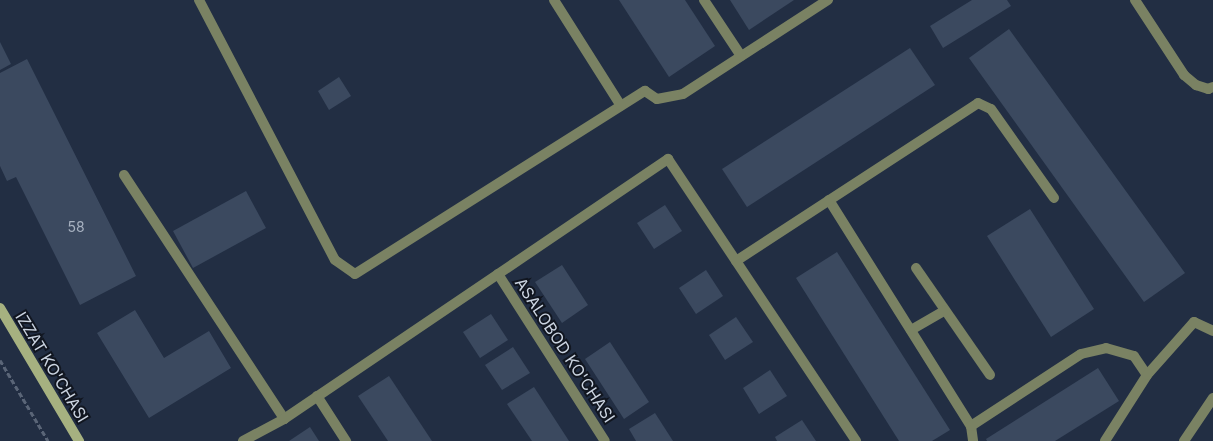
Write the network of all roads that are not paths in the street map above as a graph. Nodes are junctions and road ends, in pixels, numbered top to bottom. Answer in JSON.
{"nodes":[{"id":1,"x":199,"y":0,"type":"edge"},
{"id":2,"x":554,"y":0,"type":"edge"},
{"id":3,"x":704,"y":0,"type":"edge"},
{"id":4,"x":828,"y":0,"type":"edge"},
{"id":5,"x":1135,"y":0,"type":"edge"},
{"id":6,"x":741,"y":56,"type":"junction"},
{"id":7,"x":1213,"y":87,"type":"edge"},
{"id":8,"x":621,"y":106,"type":"junction"},
{"id":9,"x":124,"y":175,"type":"dead end"},
{"id":10,"x":1054,"y":198,"type":"dead end"},
{"id":11,"x":829,"y":200,"type":"junction"},
{"id":12,"x":736,"y":261,"type":"junction"},
{"id":13,"x":916,"y":268,"type":"dead end"},
{"id":14,"x":498,"y":274,"type":"junction"},
{"id":15,"x":945,"y":310,"type":"junction"},
{"id":16,"x":1,"y":313,"type":"edge"},
{"id":17,"x":911,"y":330,"type":"junction"},
{"id":18,"x":1213,"y":331,"type":"edge"},
{"id":19,"x":990,"y":375,"type":"dead end"},
{"id":20,"x":1147,"y":375,"type":"junction"},
{"id":21,"x":317,"y":396,"type":"junction"},
{"id":22,"x":1213,"y":398,"type":"edge"},
{"id":23,"x":284,"y":419,"type":"junction"},
{"id":24,"x":971,"y":426,"type":"junction"},
{"id":25,"x":78,"y":441,"type":"edge"},
{"id":26,"x":243,"y":441,"type":"edge"},
{"id":27,"x":346,"y":441,"type":"edge"},
{"id":28,"x":606,"y":441,"type":"edge"},
{"id":29,"x":856,"y":441,"type":"edge"},
{"id":30,"x":973,"y":441,"type":"edge"},
{"id":31,"x":1105,"y":441,"type":"edge"},
{"id":32,"x":1184,"y":441,"type":"edge"}],
"edges":[{"from":1,"to":8,"type":"street"},
{"from":2,"to":8,"type":"street"},
{"from":3,"to":6,"type":"street"},
{"from":4,"to":6,"type":"street"},
{"from":5,"to":7,"type":"street"},
{"from":6,"to":8,"type":"street"},
{"from":9,"to":23,"type":"street"},
{"from":10,"to":11,"type":"street"},
{"from":11,"to":12,"type":"street"},
{"from":11,"to":17,"type":"street"},
{"from":12,"to":14,"type":"street"},
{"from":12,"to":29,"type":"street"},
{"from":13,"to":15,"type":"street"},
{"from":14,"to":21,"type":"street"},
{"from":14,"to":28,"type":"street","name":"ASALOBOD KO'CHASI"},
{"from":15,"to":17,"type":"street"},
{"from":15,"to":19,"type":"street"},
{"from":16,"to":25,"type":"main road","name":"IZZAT KO'CHASI"},
{"from":17,"to":24,"type":"street"},
{"from":18,"to":20,"type":"street"},
{"from":20,"to":24,"type":"street"},
{"from":20,"to":31,"type":"street"},
{"from":21,"to":23,"type":"street"},
{"from":21,"to":27,"type":"street"},
{"from":22,"to":32,"type":"street"},
{"from":23,"to":26,"type":"street"},
{"from":24,"to":30,"type":"street"}]}
